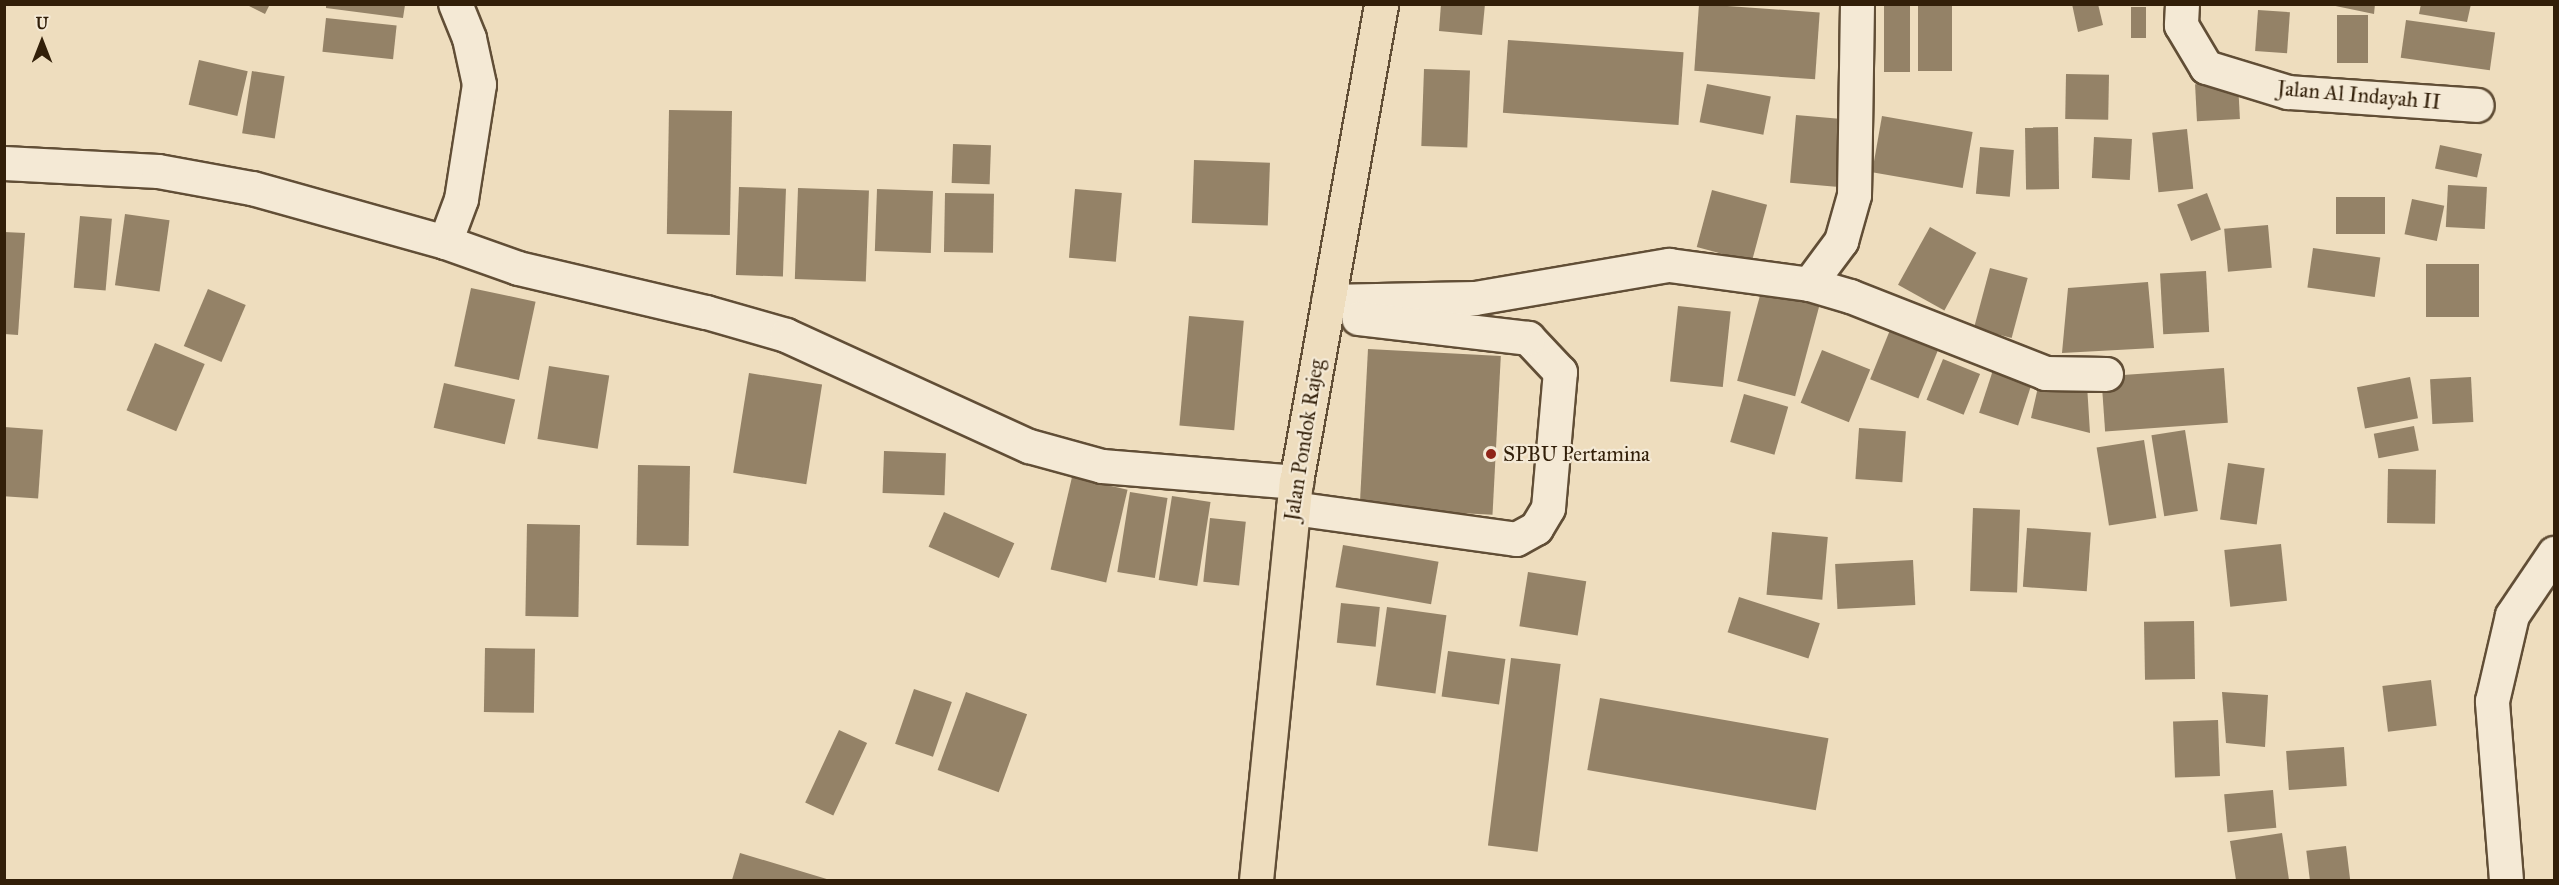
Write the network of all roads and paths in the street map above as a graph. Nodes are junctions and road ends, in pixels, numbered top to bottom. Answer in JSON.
{"nodes":[{"id":1,"x":454,"y":4,"type":"edge"},
{"id":2,"x":1381,"y":4,"type":"edge"},
{"id":3,"x":1857,"y":4,"type":"edge"},
{"id":4,"x":2182,"y":4,"type":"edge"},
{"id":5,"x":2476,"y":105,"type":"dead end"},
{"id":6,"x":4,"y":163,"type":"edge"},
{"id":7,"x":461,"y":199,"type":"junction"},
{"id":8,"x":403,"y":230,"type":"junction"},
{"id":9,"x":445,"y":242,"type":"junction"},
{"id":10,"x":1809,"y":284,"type":"junction"},
{"id":11,"x":1326,"y":307,"type":"junction"},
{"id":12,"x":2106,"y":374,"type":"dead end"},
{"id":13,"x":1294,"y":495,"type":"junction"},
{"id":14,"x":2554,"y":553,"type":"edge"},
{"id":15,"x":1256,"y":880,"type":"edge"},
{"id":16,"x":2506,"y":880,"type":"edge"}],
"edges":[{"from":1,"to":7,"type":"street"},
{"from":2,"to":11,"type":"main road","name":"Jalan Pondok Rajeg"},
{"from":3,"to":10,"type":"street"},
{"from":4,"to":5,"type":"street","name":"Jalan Al Indayah II"},
{"from":6,"to":8,"type":"street"},
{"from":7,"to":8,"type":"street"},
{"from":7,"to":9,"type":"street"},
{"from":8,"to":9,"type":"street"},
{"from":9,"to":13,"type":"street"},
{"from":10,"to":11,"type":"street"},
{"from":10,"to":12,"type":"street"},
{"from":11,"to":13,"type":"main road","name":"Jalan Pondok Rajeg"},
{"from":11,"to":13,"type":"street"},
{"from":13,"to":15,"type":"main road","name":"Jalan Pondok Rajeg"},
{"from":14,"to":16,"type":"street"}]}
